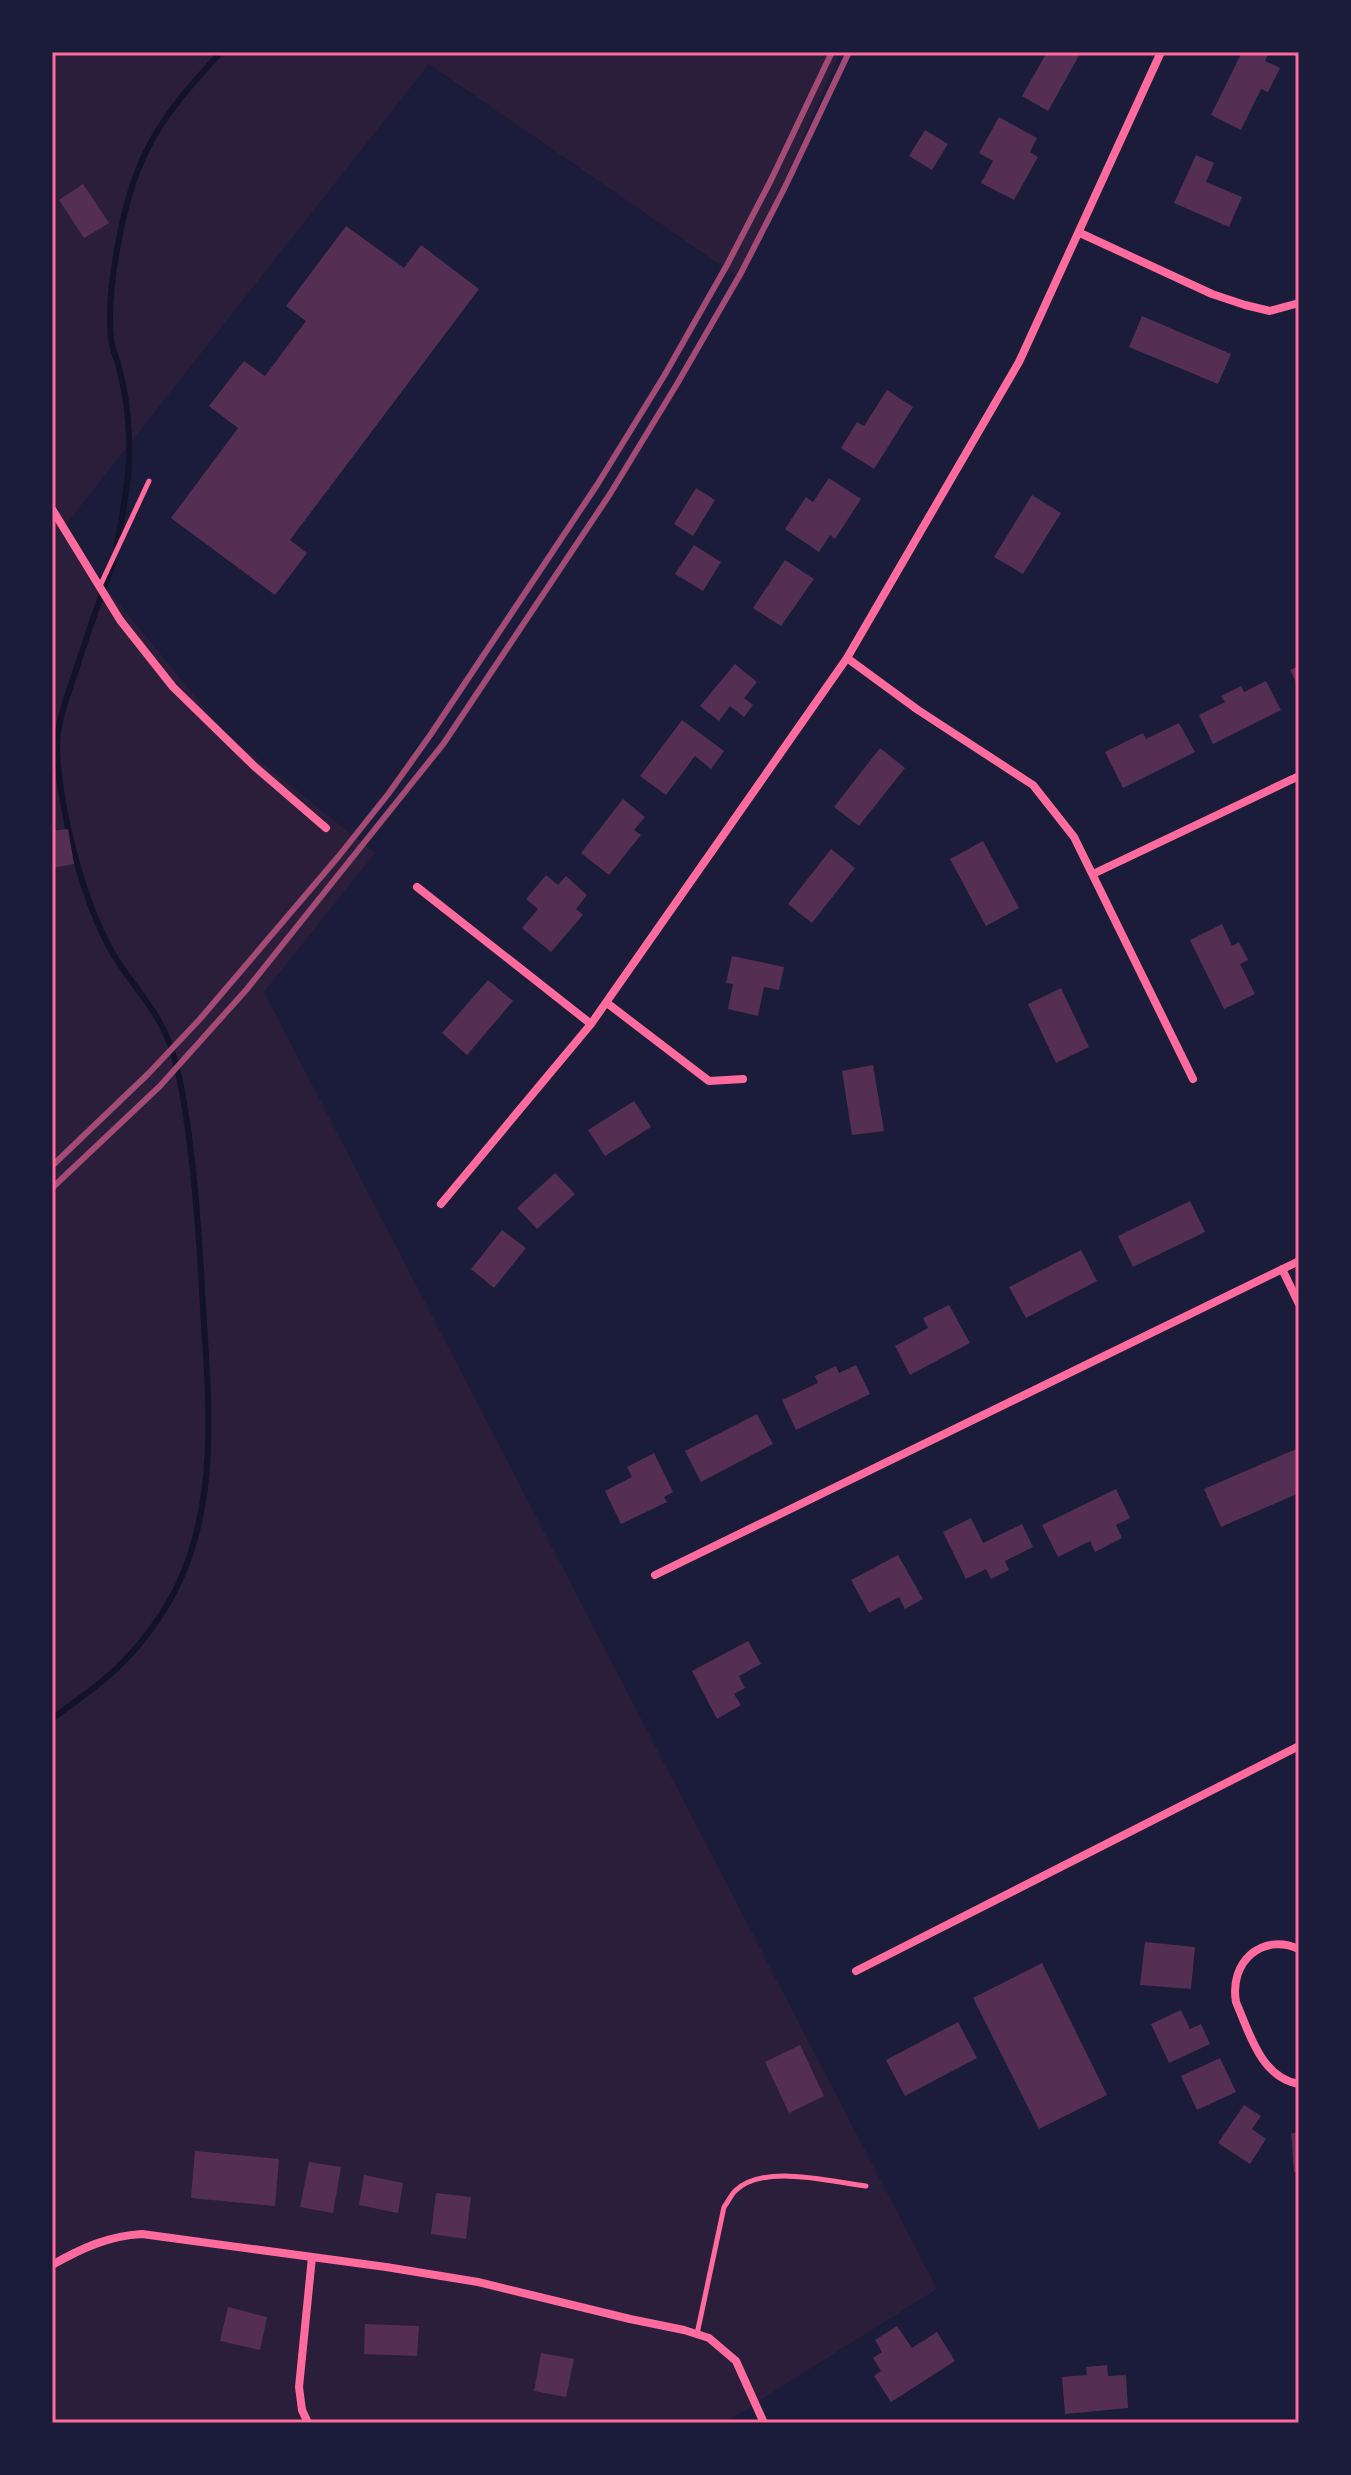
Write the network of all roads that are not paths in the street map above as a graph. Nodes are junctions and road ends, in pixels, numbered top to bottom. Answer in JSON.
{"nodes":[{"id":1,"x":1161,"y":52,"type":"edge"},
{"id":2,"x":1080,"y":233,"type":"junction"},
{"id":3,"x":1299,"y":303,"type":"edge"},
{"id":4,"x":149,"y":481,"type":"dead end"},
{"id":5,"x":52,"y":509,"type":"edge"},
{"id":6,"x":99,"y":587,"type":"junction"},
{"id":7,"x":847,"y":658,"type":"junction"},
{"id":8,"x":1299,"y":776,"type":"edge"},
{"id":9,"x":326,"y":828,"type":"dead end"},
{"id":10,"x":1093,"y":874,"type":"junction"},
{"id":11,"x":417,"y":887,"type":"dead end"},
{"id":12,"x":607,"y":1003,"type":"junction"},
{"id":13,"x":591,"y":1024,"type":"junction"},
{"id":14,"x":743,"y":1079,"type":"dead end"},
{"id":15,"x":1193,"y":1079,"type":"dead end"},
{"id":16,"x":441,"y":1204,"type":"dead end"},
{"id":17,"x":1299,"y":1261,"type":"edge"},
{"id":18,"x":1282,"y":1269,"type":"junction"},
{"id":19,"x":1299,"y":1304,"type":"edge"},
{"id":20,"x":655,"y":1575,"type":"dead end"},
{"id":21,"x":1299,"y":1746,"type":"edge"},
{"id":22,"x":1299,"y":1949,"type":"edge"},
{"id":23,"x":856,"y":1971,"type":"dead end"},
{"id":24,"x":1299,"y":2084,"type":"edge"},
{"id":25,"x":866,"y":2186,"type":"dead end"},
{"id":26,"x":312,"y":2257,"type":"junction"},
{"id":27,"x":52,"y":2265,"type":"edge"},
{"id":28,"x":697,"y":2334,"type":"junction"},
{"id":29,"x":308,"y":2423,"type":"edge"},
{"id":30,"x":764,"y":2423,"type":"edge"}],
"edges":[{"from":1,"to":2,"type":"street"},
{"from":2,"to":3,"type":"street"},
{"from":2,"to":7,"type":"street"},
{"from":4,"to":6,"type":"lane"},
{"from":5,"to":6,"type":"street"},
{"from":6,"to":9,"type":"street"},
{"from":7,"to":10,"type":"street"},
{"from":7,"to":12,"type":"street"},
{"from":8,"to":10,"type":"street"},
{"from":10,"to":15,"type":"street"},
{"from":11,"to":13,"type":"street"},
{"from":12,"to":13,"type":"street"},
{"from":12,"to":14,"type":"street"},
{"from":13,"to":16,"type":"street"},
{"from":17,"to":18,"type":"street"},
{"from":18,"to":19,"type":"street"},
{"from":18,"to":20,"type":"street"},
{"from":21,"to":23,"type":"street"},
{"from":22,"to":24,"type":"street"},
{"from":25,"to":28,"type":"lane"},
{"from":26,"to":27,"type":"street"},
{"from":26,"to":28,"type":"street"},
{"from":26,"to":29,"type":"street"},
{"from":28,"to":30,"type":"street"}]}
